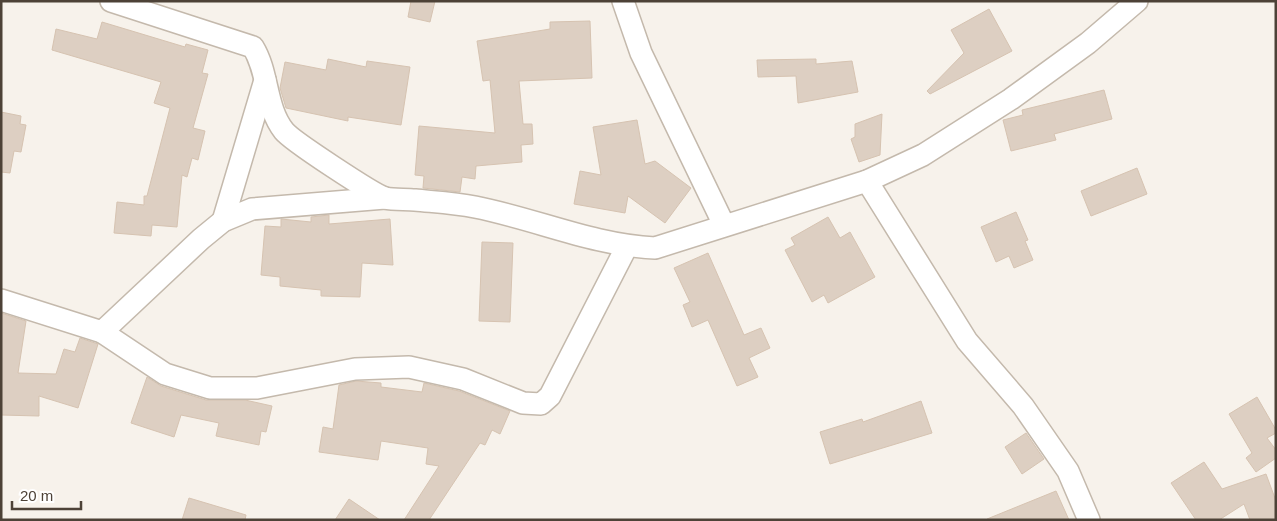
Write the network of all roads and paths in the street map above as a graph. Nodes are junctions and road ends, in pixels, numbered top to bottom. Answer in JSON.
{"nodes":[{"id":1,"x":112,"y":1,"type":"edge"},
{"id":2,"x":623,"y":1,"type":"edge"},
{"id":3,"x":1137,"y":1,"type":"edge"},
{"id":4,"x":265,"y":80,"type":"junction"},
{"id":5,"x":867,"y":181,"type":"junction"},
{"id":6,"x":384,"y":198,"type":"junction"},
{"id":7,"x":223,"y":221,"type":"junction"},
{"id":8,"x":724,"y":225,"type":"junction"},
{"id":9,"x":627,"y":246,"type":"junction"},
{"id":10,"x":1,"y":300,"type":"edge"},
{"id":11,"x":102,"y":332,"type":"junction"},
{"id":12,"x":1089,"y":520,"type":"edge"}],
"edges":[{"from":1,"to":4,"type":"street"},
{"from":2,"to":8,"type":"street"},
{"from":3,"to":5,"type":"street"},
{"from":4,"to":6,"type":"street"},
{"from":4,"to":7,"type":"street"},
{"from":5,"to":8,"type":"street"},
{"from":5,"to":12,"type":"street"},
{"from":6,"to":7,"type":"street"},
{"from":6,"to":9,"type":"street"},
{"from":7,"to":11,"type":"street"},
{"from":8,"to":9,"type":"street"},
{"from":9,"to":11,"type":"street"},
{"from":10,"to":11,"type":"street"}]}
